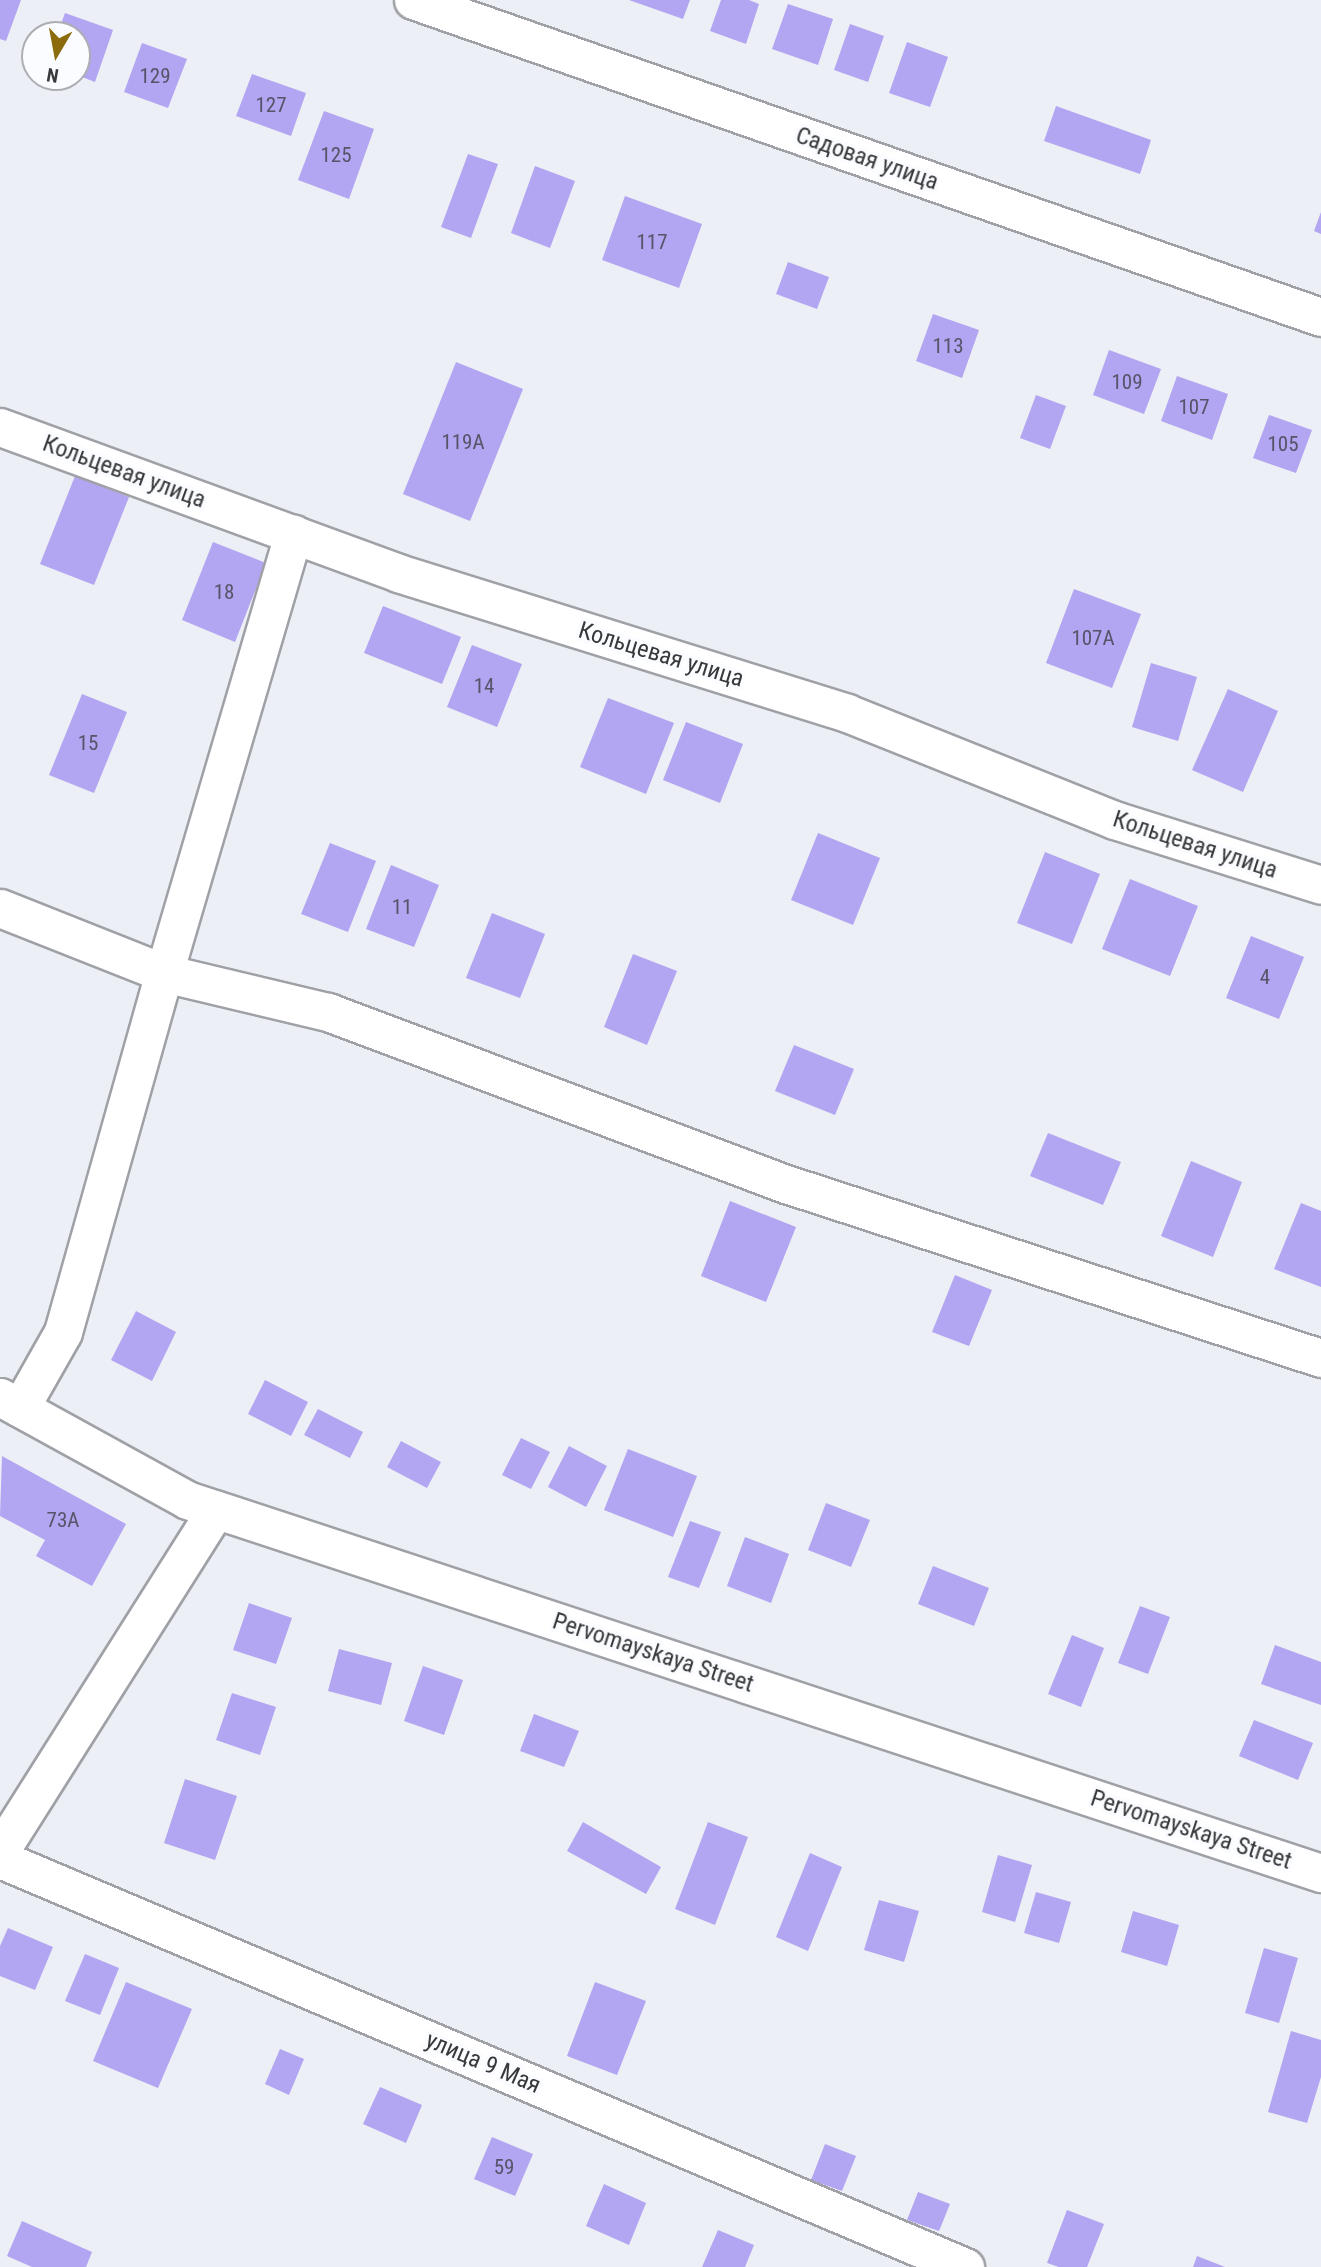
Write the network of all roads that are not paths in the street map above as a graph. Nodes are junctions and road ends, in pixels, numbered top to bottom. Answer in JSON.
{"nodes":[{"id":1,"x":413,"y":0,"type":"edge"},
{"id":2,"x":1321,"y":317,"type":"edge"},
{"id":3,"x":0,"y":427,"type":"edge"},
{"id":4,"x":293,"y":534,"type":"junction"},
{"id":5,"x":1321,"y":884,"type":"edge"},
{"id":6,"x":0,"y":908,"type":"edge"},
{"id":7,"x":163,"y":973,"type":"junction"},
{"id":8,"x":1321,"y":1358,"type":"edge"},
{"id":9,"x":10,"y":1402,"type":"edge"},
{"id":10,"x":216,"y":1509,"type":"junction"},
{"id":11,"x":0,"y":1851,"type":"edge"},
{"id":12,"x":0,"y":1859,"type":"edge"},
{"id":13,"x":1321,"y":1872,"type":"edge"},
{"id":14,"x":965,"y":2267,"type":"edge"}],
"edges":[{"from":1,"to":2,"type":"street","name":"Садовая улица"},
{"from":3,"to":4,"type":"street","name":"Кольцевая улица"},
{"from":4,"to":5,"type":"street","name":"Кольцевая улица"},
{"from":4,"to":7,"type":"street"},
{"from":6,"to":7,"type":"street"},
{"from":7,"to":8,"type":"street"},
{"from":7,"to":9,"type":"street"},
{"from":9,"to":10,"type":"street","name":"Pervomayskaya Street"},
{"from":10,"to":11,"type":"street"},
{"from":10,"to":13,"type":"street","name":"Pervomayskaya Street"},
{"from":12,"to":14,"type":"street","name":"улица 9 Мая"}]}
